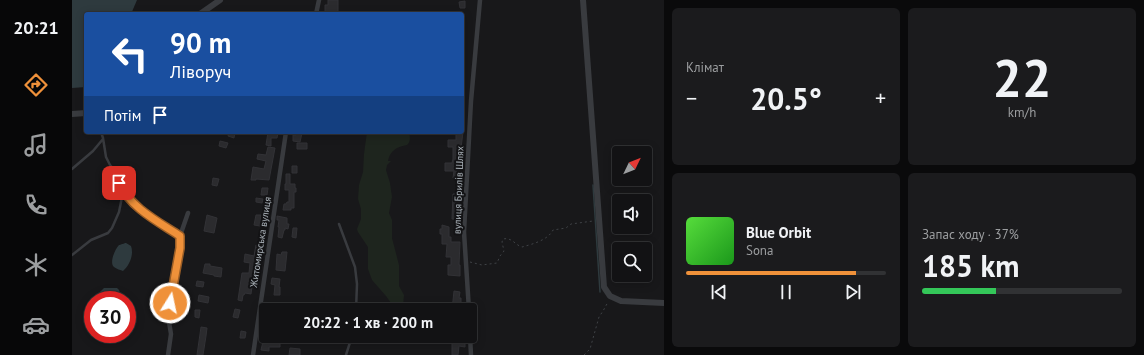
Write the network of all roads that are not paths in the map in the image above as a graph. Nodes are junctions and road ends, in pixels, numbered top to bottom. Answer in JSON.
{"nodes":[{"id":1,"x":220,"y":0,"type":"edge"},
{"id":2,"x":319,"y":0,"type":"edge"},
{"id":3,"x":480,"y":0,"type":"edge"},
{"id":4,"x":583,"y":0,"type":"edge"},
{"id":5,"x":203,"y":12,"type":"edge"},
{"id":6,"x":316,"y":12,"type":"edge"},
{"id":7,"x":84,"y":112,"type":"edge"},
{"id":8,"x":72,"y":114,"type":"edge"},
{"id":9,"x":102,"y":134,"type":"edge"},
{"id":10,"x":286,"y":134,"type":"edge"},
{"id":11,"x":104,"y":138,"type":"junction"},
{"id":12,"x":72,"y":170,"type":"edge"},
{"id":13,"x":124,"y":192,"type":"junction"},
{"id":14,"x":188,"y":213,"type":"dead end"},
{"id":15,"x":339,"y":224,"type":"dead end"},
{"id":16,"x":180,"y":236,"type":"junction"},
{"id":17,"x":72,"y":255,"type":"edge"},
{"id":18,"x":356,"y":303,"type":"edge"},
{"id":19,"x":468,"y":303,"type":"edge"},
{"id":20,"x":664,"y":304,"type":"edge"},
{"id":21,"x":350,"y":343,"type":"edge"},
{"id":22,"x":470,"y":343,"type":"edge"},
{"id":23,"x":168,"y":355,"type":"edge"},
{"id":24,"x":253,"y":355,"type":"edge"},
{"id":25,"x":346,"y":355,"type":"edge"},
{"id":26,"x":471,"y":355,"type":"edge"}],
"edges":[{"from":1,"to":5,"type":"street"},
{"from":2,"to":6,"type":"street"},
{"from":3,"to":19,"type":"street","name":"вулиця Брилів Шлях"},
{"from":4,"to":20,"type":"street"},
{"from":7,"to":8,"type":"street"},
{"from":9,"to":11,"type":"lane"},
{"from":10,"to":24,"type":"street","name":"Житомирська вулиця"},
{"from":11,"to":12,"type":"lane"},
{"from":11,"to":13,"type":"lane"},
{"from":13,"to":16,"type":"lane"},
{"from":13,"to":17,"type":"lane"},
{"from":14,"to":16,"type":"street"},
{"from":15,"to":18,"type":"lane"},
{"from":16,"to":23,"type":"street"},
{"from":21,"to":25,"type":"lane"},
{"from":22,"to":26,"type":"street"}]}
